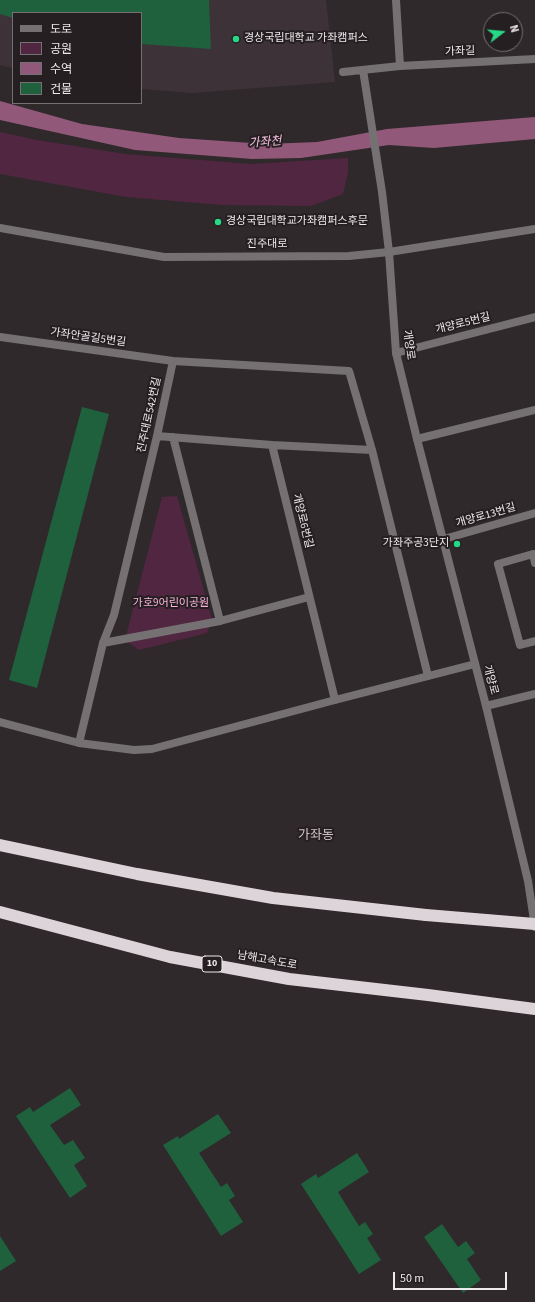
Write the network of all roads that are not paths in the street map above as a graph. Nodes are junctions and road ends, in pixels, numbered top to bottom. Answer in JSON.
{"nodes":[{"id":1,"x":396,"y":0,"type":"edge"},
{"id":2,"x":535,"y":60,"type":"edge"},
{"id":3,"x":400,"y":66,"type":"junction"},
{"id":4,"x":363,"y":70,"type":"junction"},
{"id":5,"x":343,"y":72,"type":"dead end"},
{"id":6,"x":0,"y":228,"type":"edge"},
{"id":7,"x":535,"y":229,"type":"edge"},
{"id":8,"x":389,"y":252,"type":"junction"},
{"id":9,"x":535,"y":318,"type":"edge"},
{"id":10,"x":0,"y":336,"type":"edge"},
{"id":11,"x":396,"y":353,"type":"junction"},
{"id":12,"x":173,"y":361,"type":"junction"},
{"id":13,"x":535,"y":410,"type":"edge"},
{"id":14,"x":157,"y":436,"type":"junction"},
{"id":15,"x":173,"y":437,"type":"junction"},
{"id":16,"x":417,"y":439,"type":"junction"},
{"id":17,"x":272,"y":445,"type":"junction"},
{"id":18,"x":372,"y":450,"type":"junction"},
{"id":19,"x":535,"y":514,"type":"edge"},
{"id":20,"x":444,"y":539,"type":"junction"},
{"id":21,"x":535,"y":563,"type":"edge"},
{"id":22,"x":309,"y":597,"type":"junction"},
{"id":23,"x":220,"y":620,"type":"junction"},
{"id":24,"x":535,"y":641,"type":"edge"},
{"id":25,"x":104,"y":643,"type":"junction"},
{"id":26,"x":475,"y":664,"type":"junction"},
{"id":27,"x":428,"y":676,"type":"junction"},
{"id":28,"x":535,"y":694,"type":"edge"},
{"id":29,"x":335,"y":700,"type":"junction"},
{"id":30,"x":486,"y":706,"type":"junction"},
{"id":31,"x":0,"y":722,"type":"edge"},
{"id":32,"x":79,"y":743,"type":"junction"},
{"id":33,"x":0,"y":845,"type":"edge"},
{"id":34,"x":0,"y":912,"type":"edge"},
{"id":35,"x":535,"y":924,"type":"edge"},
{"id":36,"x":535,"y":927,"type":"edge"},
{"id":37,"x":535,"y":1009,"type":"edge"}],
"edges":[{"from":1,"to":3,"type":"street"},
{"from":2,"to":3,"type":"street","name":"가좌길"},
{"from":3,"to":4,"type":"street","name":"가좌길"},
{"from":4,"to":5,"type":"street","name":"가좌길"},
{"from":4,"to":8,"type":"street"},
{"from":6,"to":8,"type":"street","name":"진주대로"},
{"from":7,"to":8,"type":"street","name":"진주대로"},
{"from":8,"to":11,"type":"street","name":"개양로"},
{"from":9,"to":11,"type":"street","name":"개양로5번길"},
{"from":10,"to":12,"type":"street","name":"가좌안골길5번길"},
{"from":11,"to":16,"type":"street","name":"개양로"},
{"from":12,"to":14,"type":"street","name":"진주대로542번길"},
{"from":12,"to":18,"type":"street"},
{"from":13,"to":16,"type":"street"},
{"from":14,"to":15,"type":"street"},
{"from":14,"to":25,"type":"street","name":"진주대로542번길"},
{"from":15,"to":17,"type":"street"},
{"from":15,"to":23,"type":"street"},
{"from":16,"to":20,"type":"street","name":"개양로"},
{"from":17,"to":18,"type":"street"},
{"from":17,"to":22,"type":"street","name":"개양로6번길"},
{"from":18,"to":27,"type":"street"},
{"from":19,"to":20,"type":"street","name":"개양로13번길"},
{"from":20,"to":26,"type":"street","name":"개양로"},
{"from":21,"to":24,"type":"street"},
{"from":22,"to":23,"type":"street"},
{"from":22,"to":29,"type":"street","name":"개양로6번길"},
{"from":23,"to":25,"type":"street"},
{"from":25,"to":32,"type":"street","name":"진주대로542번길"},
{"from":26,"to":27,"type":"street"},
{"from":26,"to":30,"type":"street","name":"개양로"},
{"from":27,"to":29,"type":"street"},
{"from":28,"to":30,"type":"street"},
{"from":29,"to":32,"type":"street"},
{"from":30,"to":36,"type":"street","name":"개양로"},
{"from":31,"to":32,"type":"street"},
{"from":33,"to":35,"type":"highway","bridge":true},
{"from":34,"to":37,"type":"highway","name":"남해고속도로","number":"10"}]}
